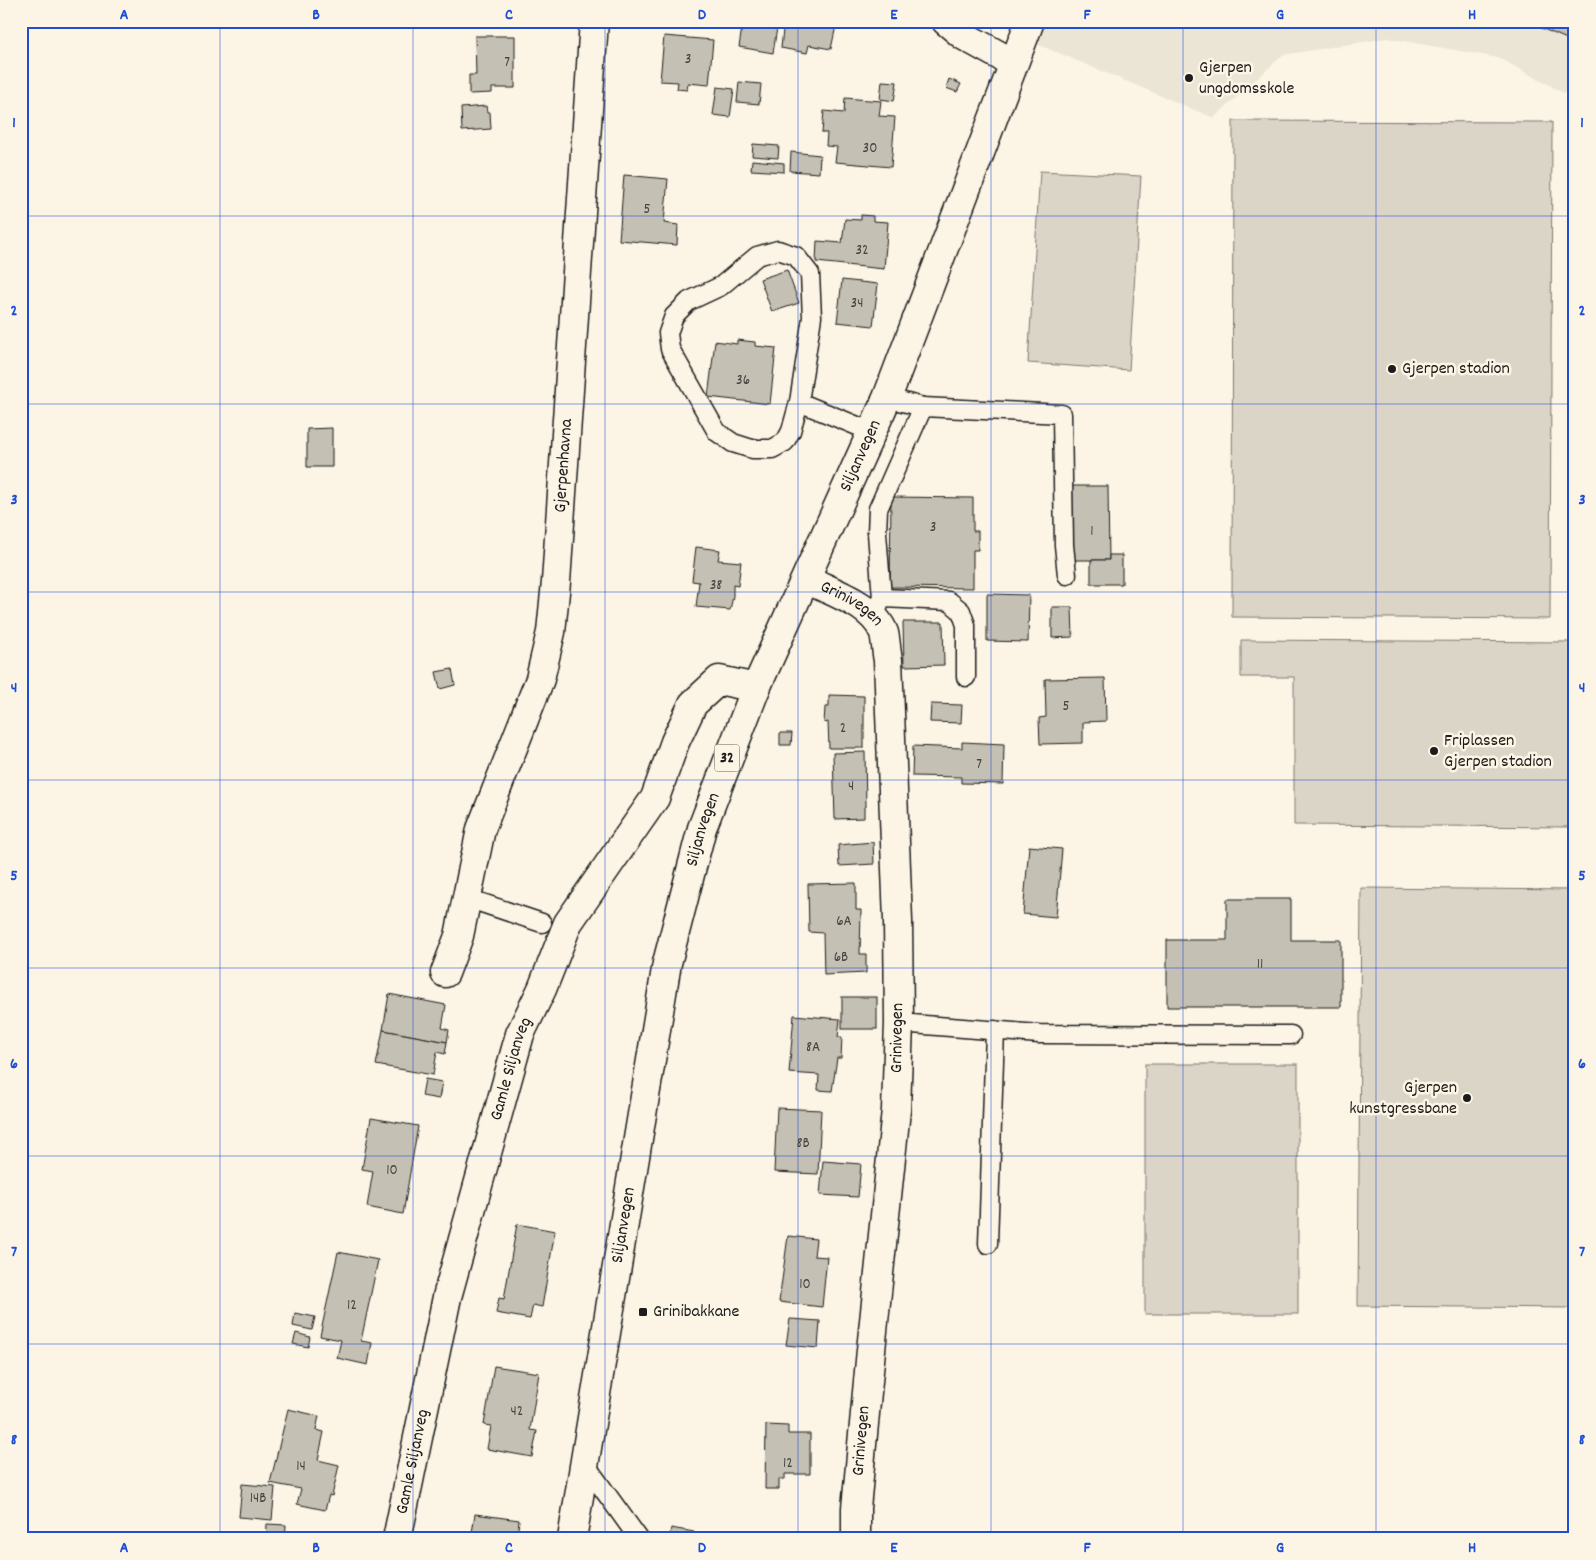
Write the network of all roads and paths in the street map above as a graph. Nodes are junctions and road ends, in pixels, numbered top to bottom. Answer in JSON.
{"nodes":[{"id":1,"x":594,"y":21,"type":"edge"},
{"id":2,"x":946,"y":21,"type":"edge"},
{"id":3,"x":1030,"y":21,"type":"edge"},
{"id":4,"x":1013,"y":63,"type":"junction"},
{"id":5,"x":888,"y":398,"type":"junction"},
{"id":6,"x":799,"y":402,"type":"junction"},
{"id":7,"x":923,"y":407,"type":"junction"},
{"id":8,"x":872,"y":432,"type":"junction"},
{"id":9,"x":1067,"y":575,"type":"dead end"},
{"id":10,"x":806,"y":579,"type":"junction"},
{"id":11,"x":878,"y":607,"type":"junction"},
{"id":12,"x":966,"y":677,"type":"dead end"},
{"id":13,"x":756,"y":688,"type":"junction"},
{"id":14,"x":467,"y":898,"type":"junction"},
{"id":15,"x":542,"y":923,"type":"dead end"},
{"id":16,"x":445,"y":973,"type":"dead end"},
{"id":17,"x":899,"y":1023,"type":"junction"},
{"id":18,"x":995,"y":1030,"type":"junction"},
{"id":19,"x":1291,"y":1035,"type":"dead end"},
{"id":20,"x":988,"y":1244,"type":"dead end"},
{"id":21,"x":585,"y":1464,"type":"junction"},
{"id":22,"x":397,"y":1539,"type":"edge"},
{"id":23,"x":572,"y":1539,"type":"edge"},
{"id":24,"x":639,"y":1539,"type":"edge"},
{"id":25,"x":856,"y":1539,"type":"edge"}],
"edges":[{"from":1,"to":14,"type":"street","name":"Gjerpenhavna"},
{"from":2,"to":4,"type":"street"},
{"from":3,"to":4,"type":"street","name":"Siljanvegen","number":"32"},
{"from":4,"to":5,"type":"street","name":"Siljanvegen","number":"32"},
{"from":5,"to":7,"type":"lane"},
{"from":5,"to":8,"type":"street","name":"Siljanvegen","number":"32"},
{"from":6,"to":6,"type":"lane"},
{"from":6,"to":8,"type":"lane"},
{"from":7,"to":9,"type":"lane"},
{"from":7,"to":11,"type":"lane"},
{"from":8,"to":10,"type":"street","name":"Siljanvegen","number":"32"},
{"from":10,"to":11,"type":"street","name":"Grinivegen"},
{"from":10,"to":13,"type":"street","name":"Siljanvegen","number":"32"},
{"from":11,"to":12,"type":"lane"},
{"from":11,"to":17,"type":"street","name":"Grinivegen"},
{"from":13,"to":21,"type":"street","name":"Siljanvegen","number":"32"},
{"from":13,"to":22,"type":"street","name":"Gamle Siljanveg"},
{"from":14,"to":15,"type":"lane"},
{"from":14,"to":16,"type":"street","name":"Gjerpenhavna"},
{"from":17,"to":18,"type":"lane"},
{"from":17,"to":25,"type":"street","name":"Grinivegen"},
{"from":18,"to":19,"type":"lane"},
{"from":18,"to":20,"type":"lane"},
{"from":21,"to":23,"type":"street","name":"Siljanvegen","number":"32"},
{"from":21,"to":24,"type":"lane"}]}
